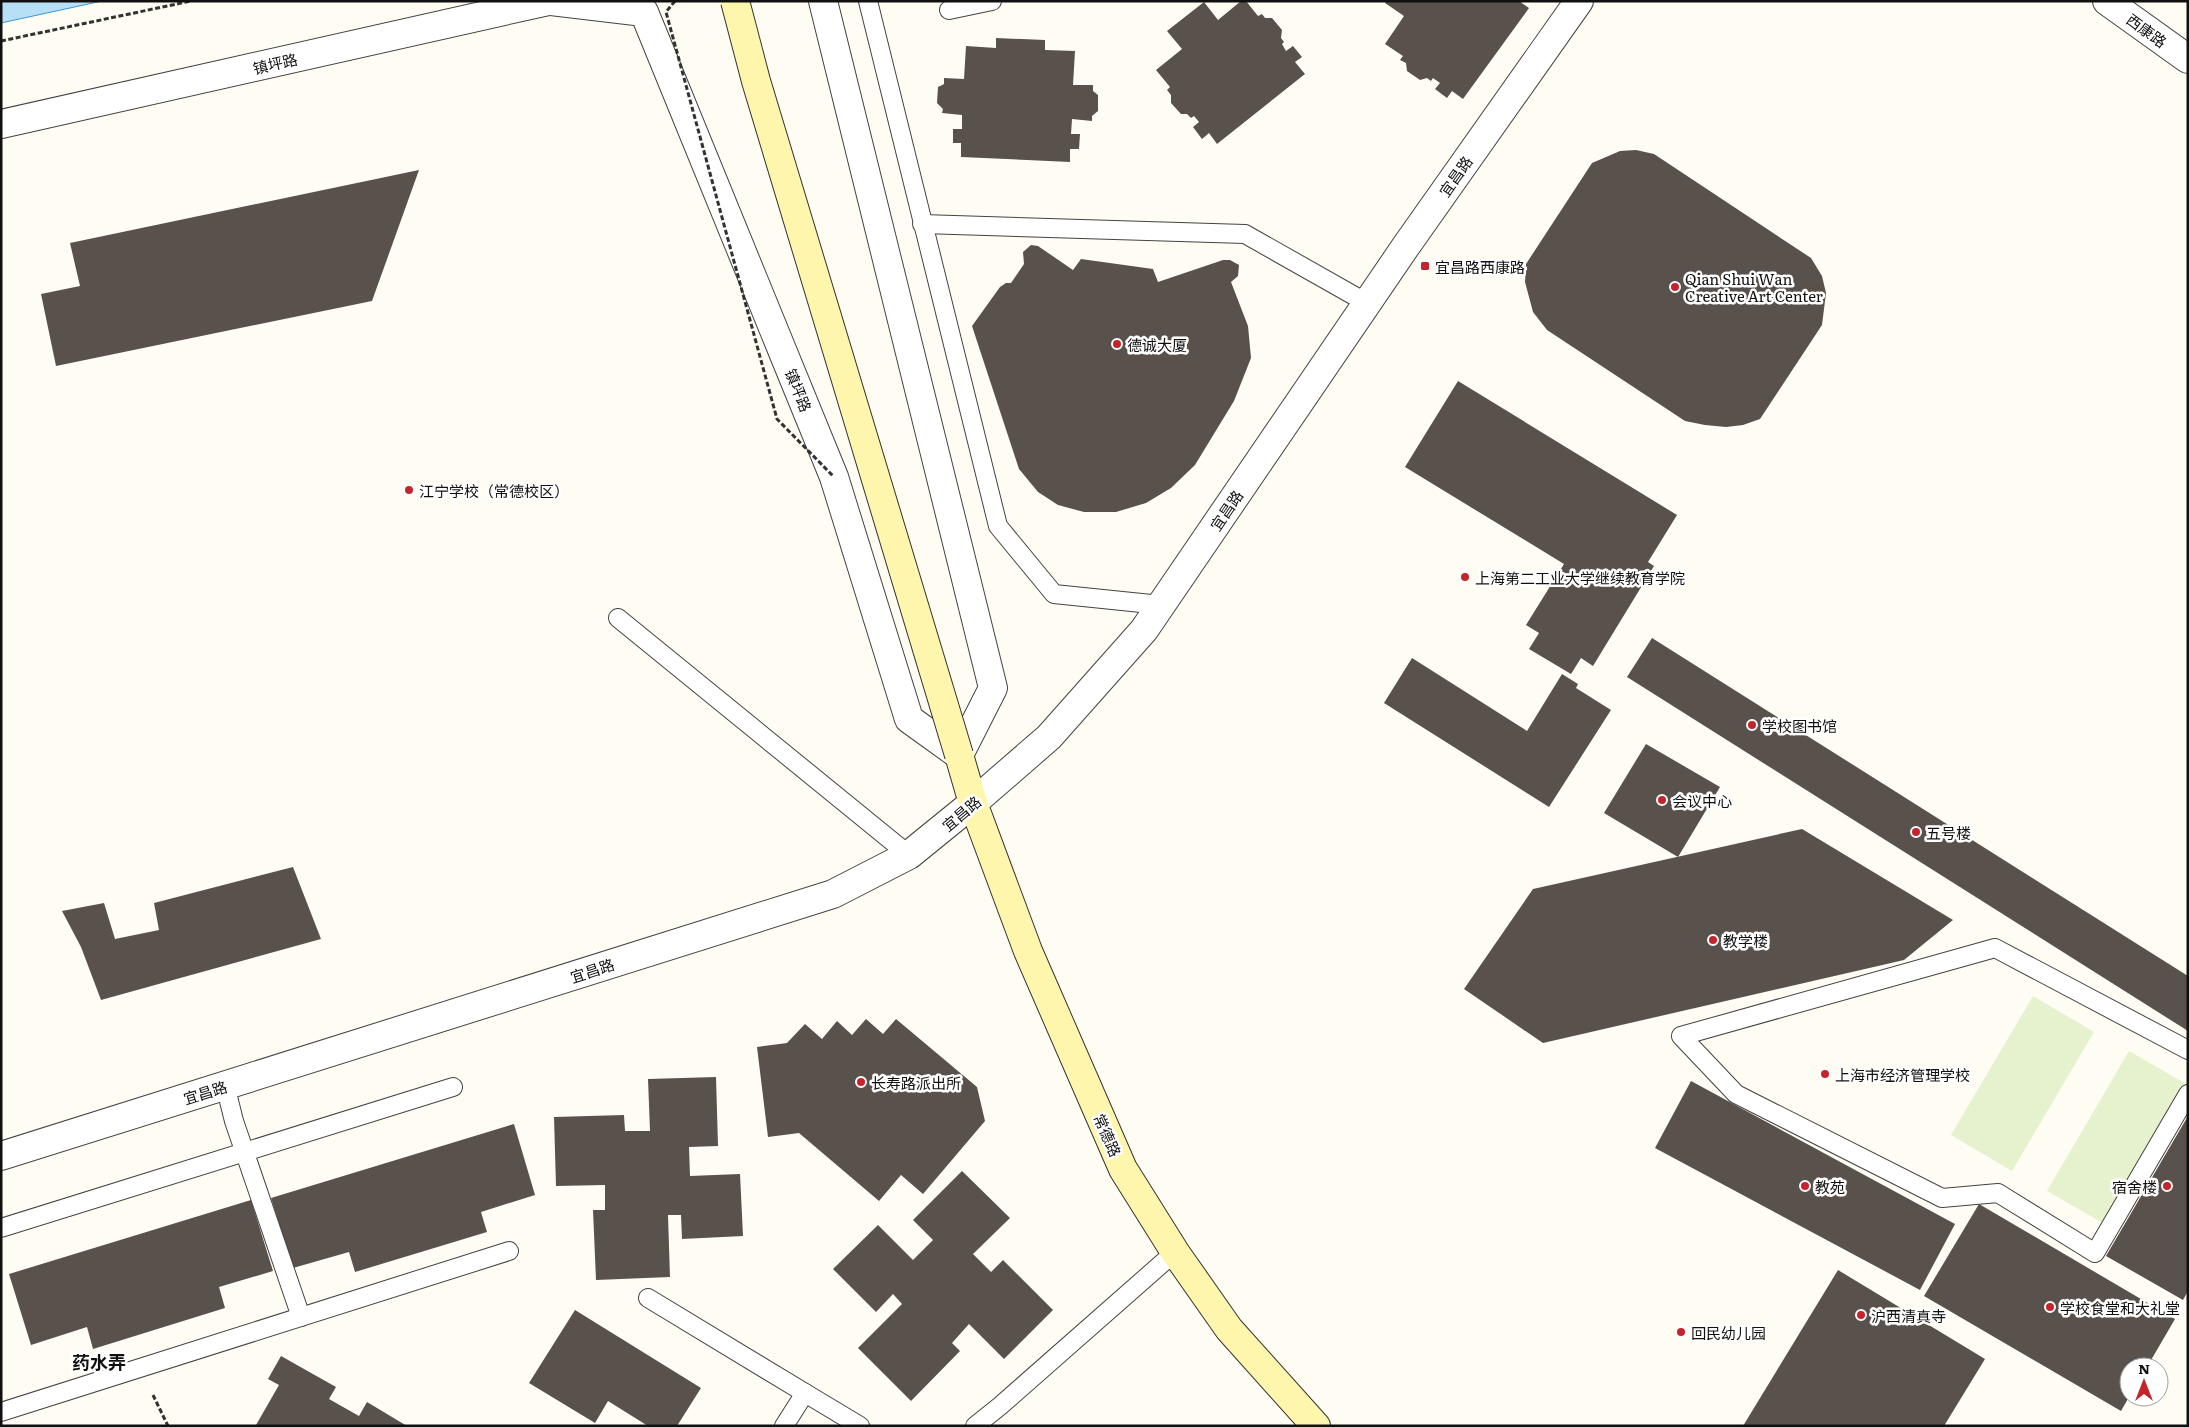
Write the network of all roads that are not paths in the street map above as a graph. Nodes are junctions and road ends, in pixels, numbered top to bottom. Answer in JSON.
{"nodes":[{"id":1,"x":550,"y":1,"type":"edge"},
{"id":2,"x":735,"y":1,"type":"edge"},
{"id":3,"x":823,"y":1,"type":"edge"},
{"id":4,"x":868,"y":1,"type":"edge"},
{"id":5,"x":992,"y":1,"type":"edge"},
{"id":6,"x":1579,"y":1,"type":"edge"},
{"id":7,"x":2107,"y":1,"type":"edge"},
{"id":8,"x":647,"y":7,"type":"edge"},
{"id":9,"x":949,"y":10,"type":"dead end"},
{"id":10,"x":2188,"y":59,"type":"edge"},
{"id":11,"x":1,"y":124,"type":"edge"},
{"id":12,"x":922,"y":224,"type":"junction"},
{"id":13,"x":1367,"y":303,"type":"junction"},
{"id":14,"x":1161,"y":605,"type":"junction"},
{"id":15,"x":618,"y":618,"type":"dead end"},
{"id":16,"x":959,"y":755,"type":"junction"},
{"id":17,"x":973,"y":803,"type":"junction"},
{"id":18,"x":908,"y":856,"type":"junction"},
{"id":19,"x":2188,"y":1050,"type":"edge"},
{"id":20,"x":226,"y":1085,"type":"junction"},
{"id":21,"x":453,"y":1087,"type":"dead end"},
{"id":22,"x":2188,"y":1094,"type":"edge"},
{"id":23,"x":244,"y":1152,"type":"junction"},
{"id":24,"x":1,"y":1156,"type":"edge"},
{"id":25,"x":1,"y":1228,"type":"edge"},
{"id":26,"x":509,"y":1251,"type":"dead end"},
{"id":27,"x":1175,"y":1252,"type":"junction"},
{"id":28,"x":648,"y":1298,"type":"dead end"},
{"id":29,"x":301,"y":1317,"type":"junction"},
{"id":30,"x":805,"y":1393,"type":"junction"},
{"id":31,"x":1,"y":1412,"type":"edge"},
{"id":32,"x":784,"y":1426,"type":"edge"},
{"id":33,"x":860,"y":1426,"type":"edge"},
{"id":34,"x":975,"y":1426,"type":"edge"},
{"id":35,"x":1316,"y":1426,"type":"edge"}],
"edges":[{"from":1,"to":8,"type":"street","name":"镇坪路"},
{"from":1,"to":11,"type":"street","name":"镇坪路"},
{"from":2,"to":16,"type":"main road","bridge":true},
{"from":3,"to":16,"type":"street"},
{"from":4,"to":12,"type":"lane"},
{"from":5,"to":9,"type":"lane"},
{"from":6,"to":13,"type":"street","name":"宜昌路"},
{"from":7,"to":10,"type":"street","name":"西康路"},
{"from":8,"to":16,"type":"street","name":"镇坪路"},
{"from":12,"to":13,"type":"lane"},
{"from":12,"to":14,"type":"lane"},
{"from":13,"to":14,"type":"street","name":"宜昌路"},
{"from":14,"to":17,"type":"street","name":"宜昌路"},
{"from":15,"to":18,"type":"lane"},
{"from":16,"to":17,"type":"main road"},
{"from":17,"to":18,"type":"street","name":"宜昌路"},
{"from":17,"to":27,"type":"main road","name":"常德路"},
{"from":18,"to":20,"type":"street","name":"宜昌路"},
{"from":19,"to":22,"type":"lane"},
{"from":20,"to":23,"type":"lane"},
{"from":20,"to":24,"type":"street","name":"宜昌路"},
{"from":21,"to":23,"type":"lane"},
{"from":23,"to":25,"type":"lane"},
{"from":23,"to":29,"type":"lane"},
{"from":26,"to":29,"type":"lane"},
{"from":27,"to":34,"type":"lane"},
{"from":27,"to":35,"type":"main road","name":"常德路"},
{"from":28,"to":30,"type":"lane"},
{"from":29,"to":31,"type":"lane"},
{"from":30,"to":32,"type":"lane"},
{"from":30,"to":33,"type":"lane"}]}
